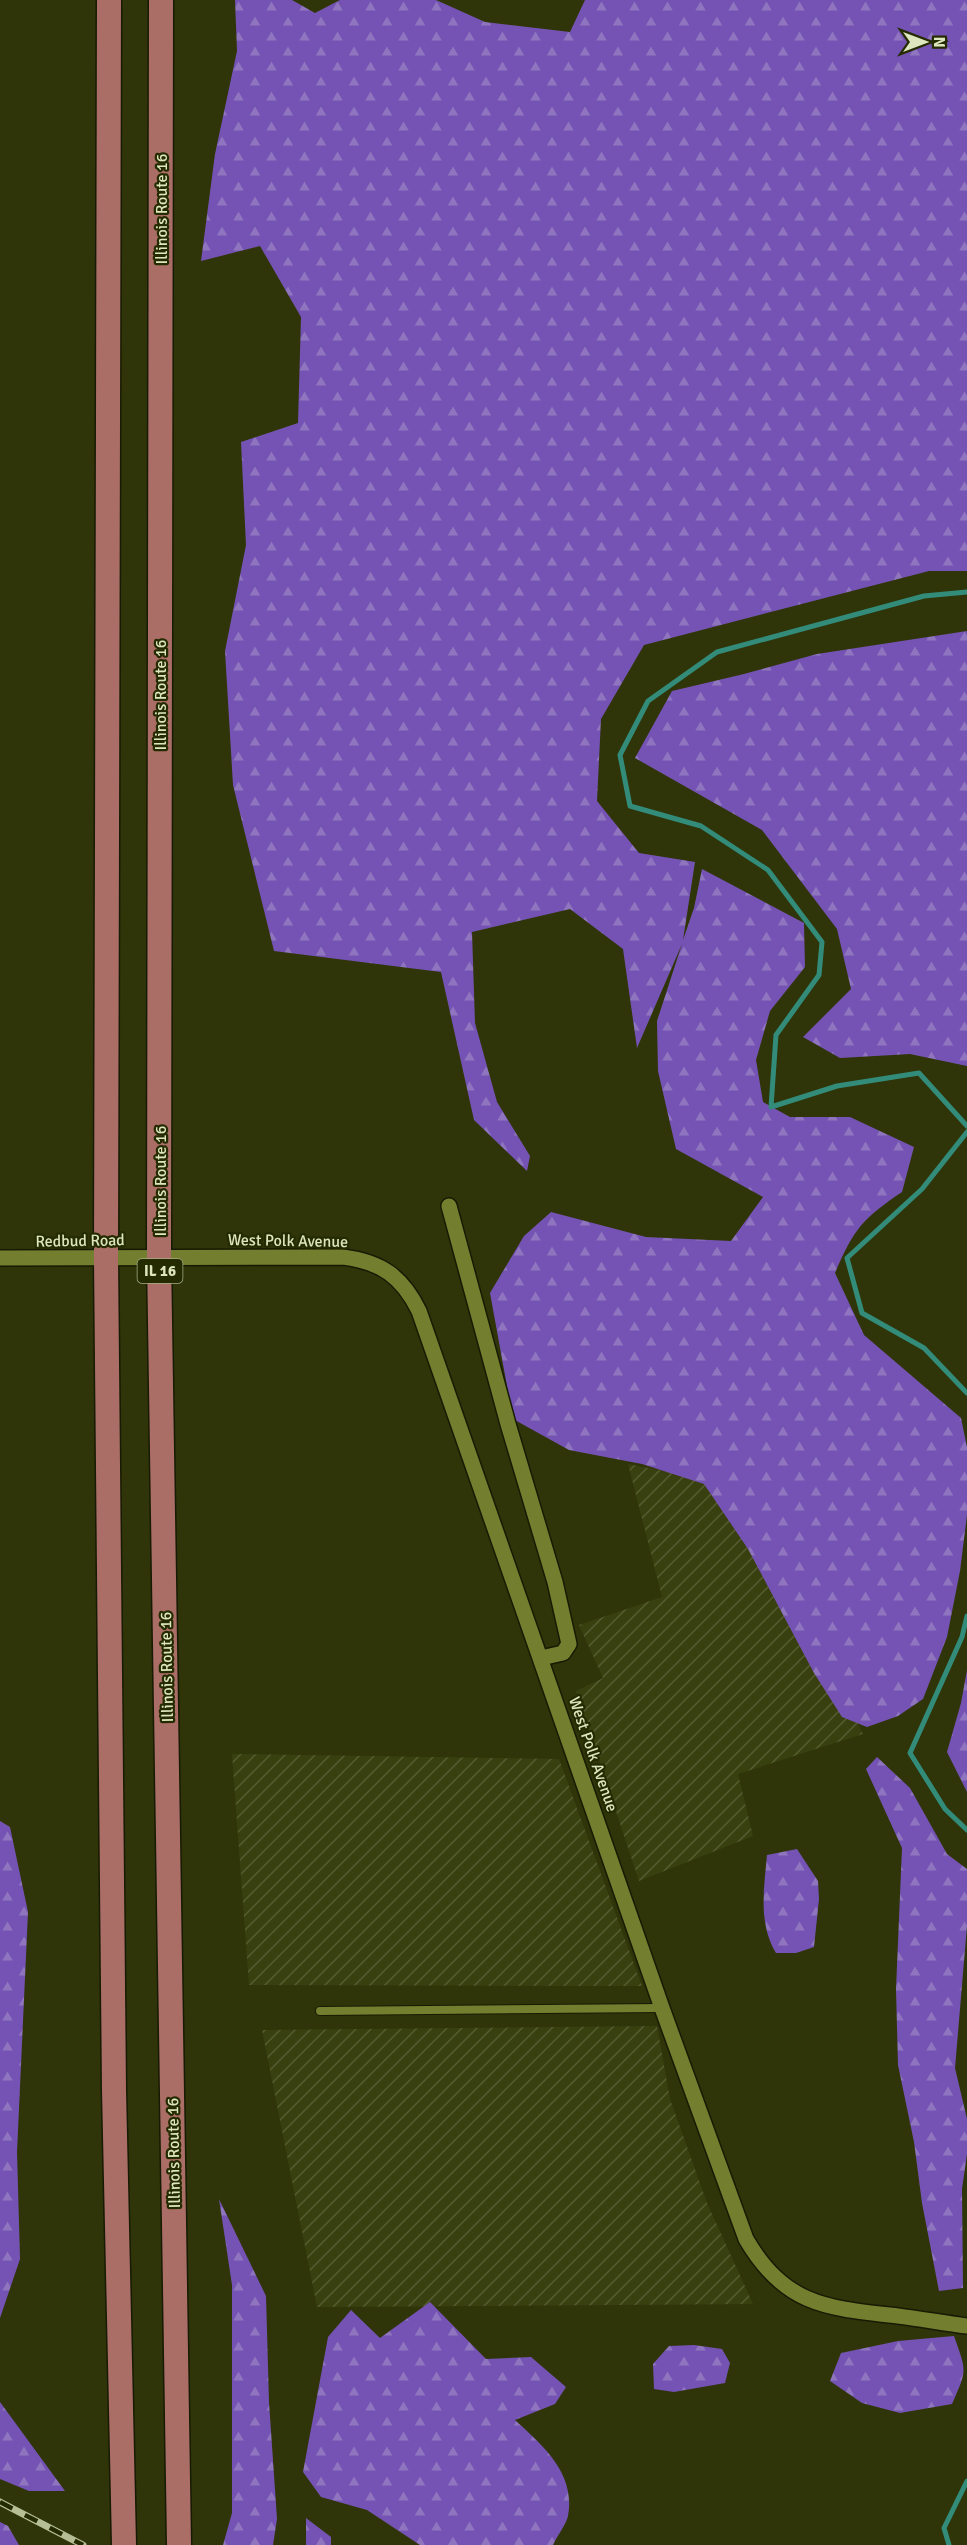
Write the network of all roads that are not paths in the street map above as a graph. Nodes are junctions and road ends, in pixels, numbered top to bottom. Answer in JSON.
{"nodes":[{"id":1,"x":109,"y":0,"type":"edge"},
{"id":2,"x":161,"y":0,"type":"edge"},
{"id":3,"x":449,"y":1206,"type":"dead end"},
{"id":4,"x":159,"y":1257,"type":"junction"},
{"id":5,"x":0,"y":1258,"type":"edge"},
{"id":6,"x":106,"y":1258,"type":"junction"},
{"id":7,"x":541,"y":1658,"type":"junction"},
{"id":8,"x":663,"y":2008,"type":"junction"},
{"id":9,"x":320,"y":2010,"type":"dead end"},
{"id":10,"x":967,"y":2326,"type":"edge"},
{"id":11,"x":180,"y":2544,"type":"edge"},
{"id":12,"x":124,"y":2545,"type":"edge"}],
"edges":[{"from":1,"to":6,"type":"main road"},
{"from":2,"to":4,"type":"main road","name":"Illinois Route 16","number":"IL 16"},
{"from":3,"to":7,"type":"street"},
{"from":4,"to":6,"type":"street","name":"Redbud Road"},
{"from":4,"to":7,"type":"street","name":"West Polk Avenue"},
{"from":4,"to":11,"type":"main road","name":"Illinois Route 16","number":"IL 16"},
{"from":5,"to":6,"type":"street","name":"Redbud Road"},
{"from":6,"to":12,"type":"main road"},
{"from":7,"to":8,"type":"street","name":"West Polk Avenue"},
{"from":8,"to":9,"type":"lane"},
{"from":8,"to":10,"type":"street","name":"West Polk Avenue"}]}
